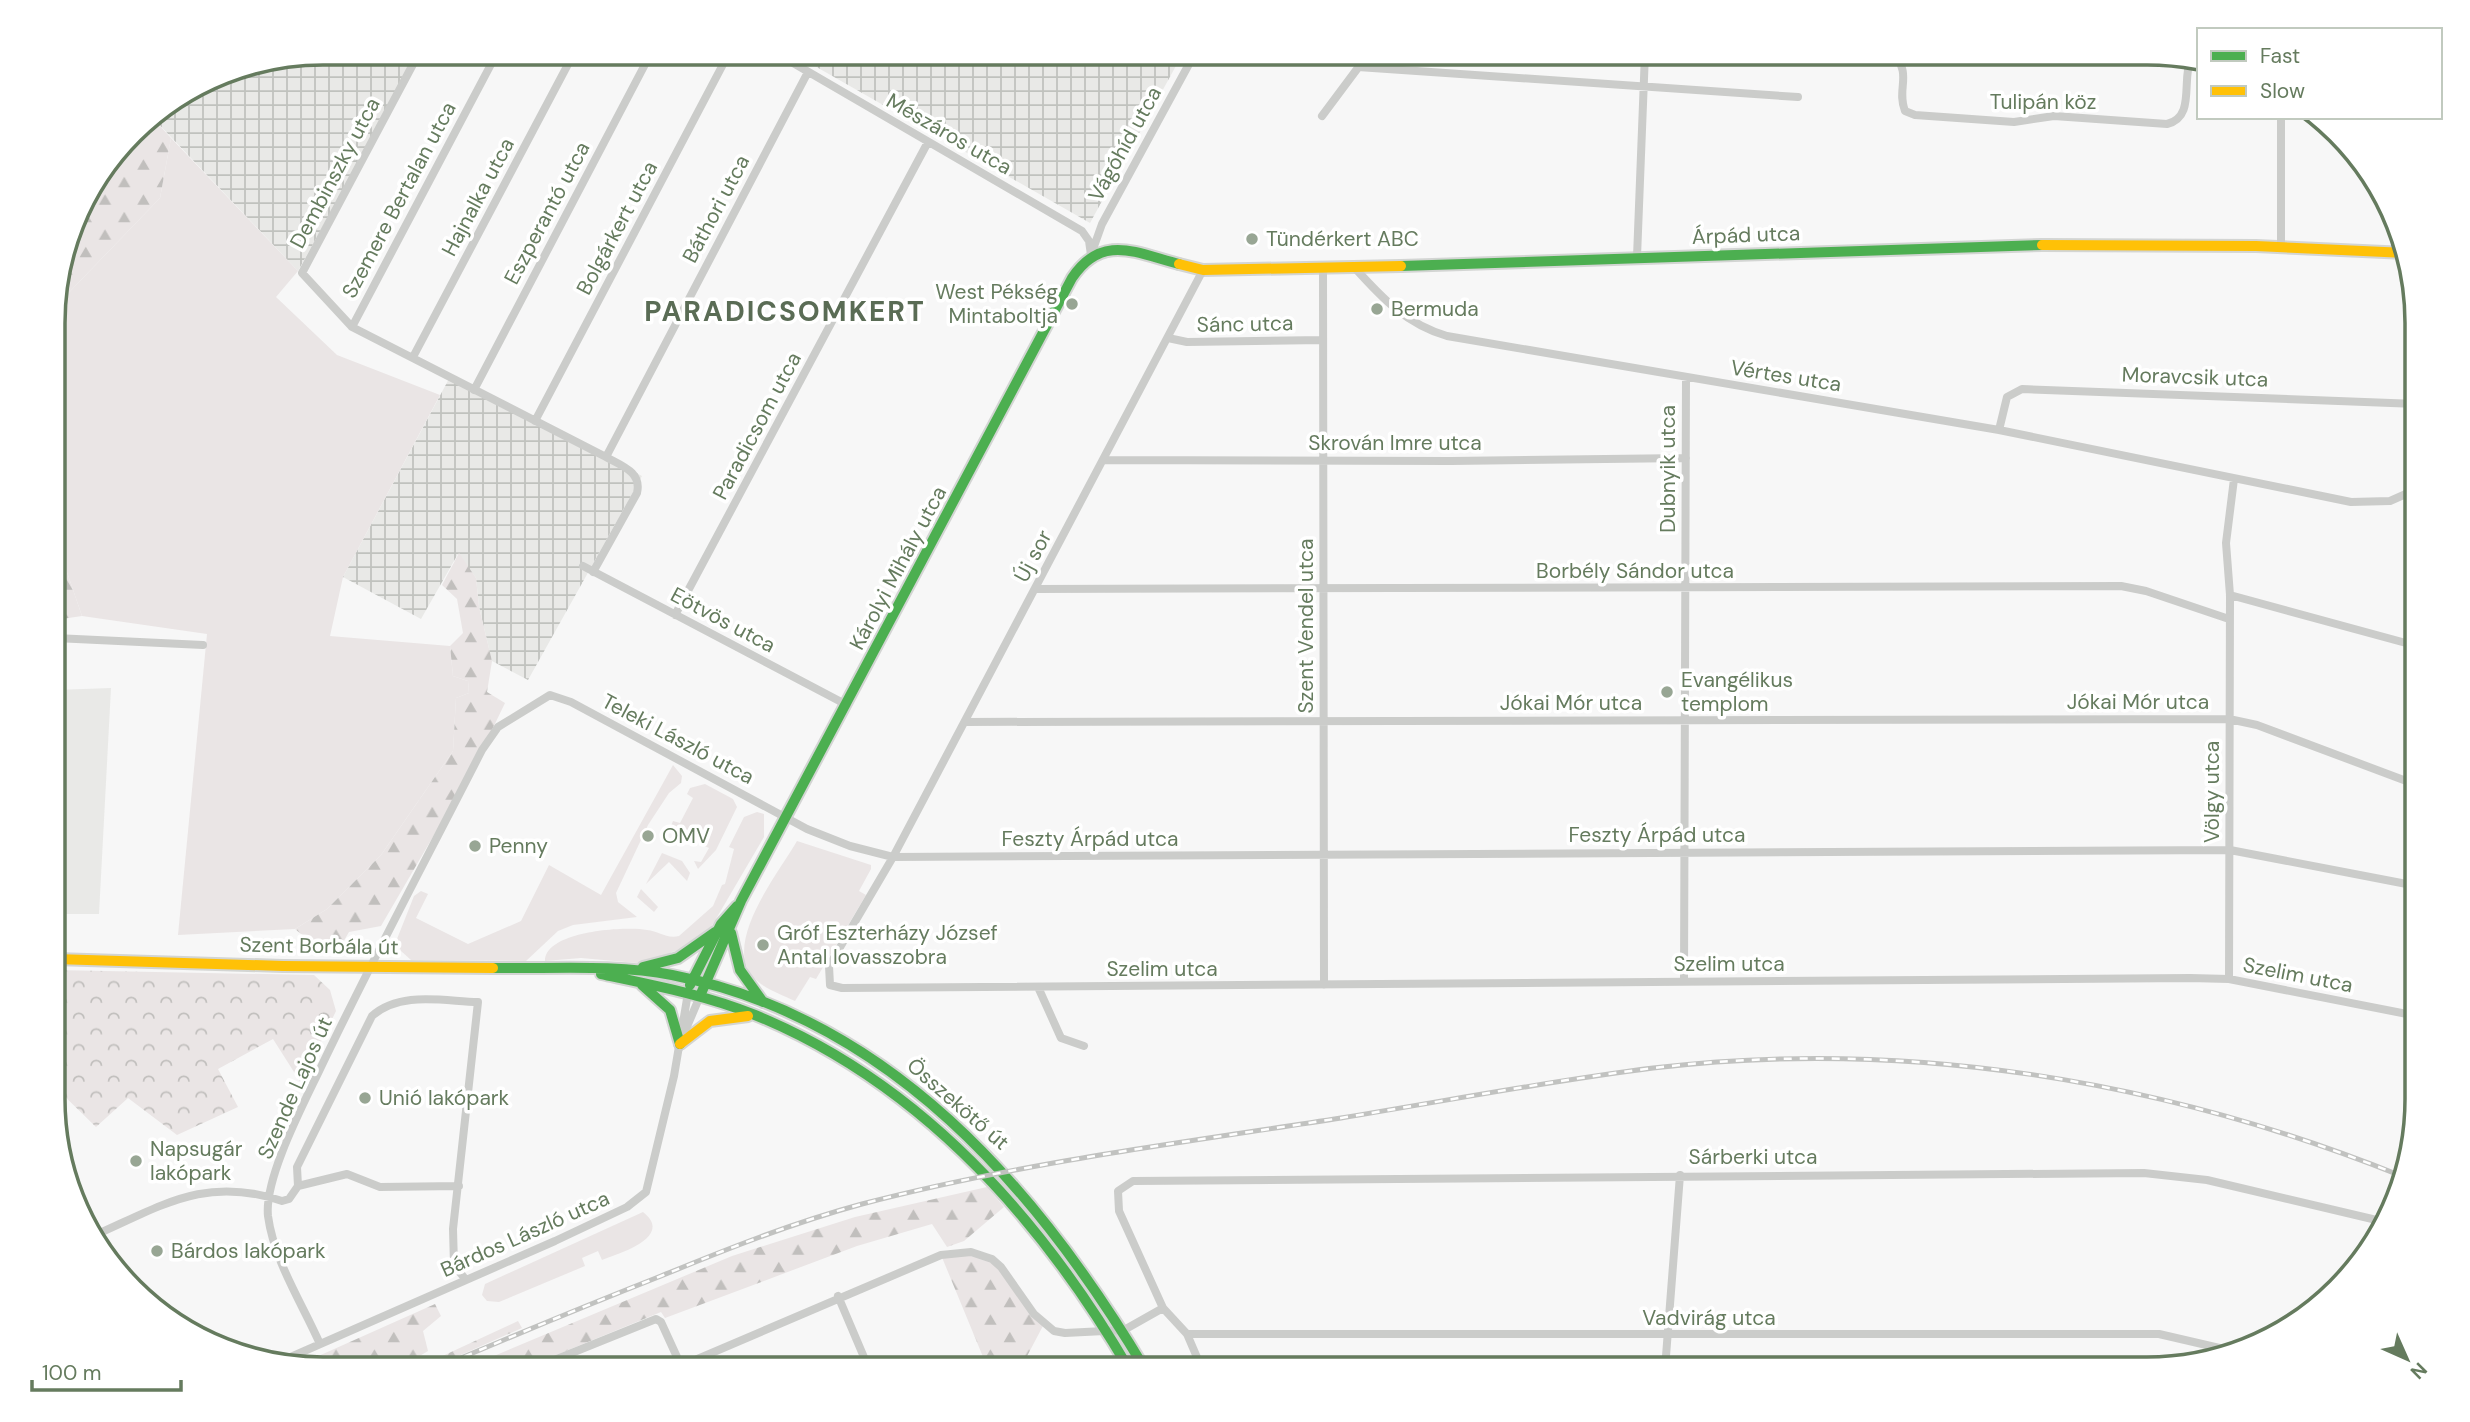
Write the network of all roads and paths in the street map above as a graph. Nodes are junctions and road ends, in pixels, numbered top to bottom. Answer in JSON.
{"nodes":[{"id":1,"x":412,"y":65,"type":"edge"},
{"id":2,"x":490,"y":65,"type":"edge"},
{"id":3,"x":567,"y":65,"type":"edge"},
{"id":4,"x":644,"y":65,"type":"edge"},
{"id":5,"x":722,"y":65,"type":"edge"},
{"id":6,"x":797,"y":65,"type":"edge"},
{"id":7,"x":1188,"y":65,"type":"edge"},
{"id":8,"x":1644,"y":65,"type":"edge"},
{"id":9,"x":1901,"y":65,"type":"edge"},
{"id":10,"x":1358,"y":67,"type":"joint"},
{"id":11,"x":2187,"y":68,"type":"edge"},
{"id":12,"x":808,"y":72,"type":"junction"},
{"id":13,"x":1643,"y":86,"type":"junction"},
{"id":14,"x":1798,"y":97,"type":"dead end"},
{"id":15,"x":1322,"y":116,"type":"dead end"},
{"id":16,"x":2281,"y":119,"type":"edge"},
{"id":17,"x":928,"y":142,"type":"junction"},
{"id":18,"x":2281,"y":244,"type":"junction"},
{"id":19,"x":2395,"y":252,"type":"edge"},
{"id":20,"x":1091,"y":255,"type":"junction"},
{"id":21,"x":1637,"y":257,"type":"junction"},
{"id":22,"x":1354,"y":267,"type":"junction"},
{"id":23,"x":1323,"y":268,"type":"junction"},
{"id":24,"x":1203,"y":270,"type":"junction"},
{"id":25,"x":352,"y":327,"type":"junction"},
{"id":26,"x":1168,"y":338,"type":"junction"},
{"id":27,"x":1323,"y":340,"type":"junction"},
{"id":28,"x":413,"y":357,"type":"junction"},
{"id":29,"x":1686,"y":377,"type":"junction"},
{"id":30,"x":474,"y":390,"type":"junction"},
{"id":31,"x":2405,"y":404,"type":"edge"},
{"id":32,"x":535,"y":421,"type":"junction"},
{"id":33,"x":2000,"y":430,"type":"junction"},
{"id":34,"x":606,"y":457,"type":"junction"},
{"id":35,"x":1686,"y":458,"type":"junction"},
{"id":36,"x":1104,"y":460,"type":"junction"},
{"id":37,"x":1323,"y":460,"type":"junction"},
{"id":38,"x":2234,"y":480,"type":"junction"},
{"id":39,"x":2405,"y":494,"type":"edge"},
{"id":40,"x":583,"y":566,"type":"dead end"},
{"id":41,"x":593,"y":572,"type":"junction"},
{"id":42,"x":1685,"y":588,"type":"junction"},
{"id":43,"x":1035,"y":590,"type":"junction"},
{"id":44,"x":1323,"y":590,"type":"junction"},
{"id":45,"x":2230,"y":595,"type":"junction"},
{"id":46,"x":676,"y":615,"type":"junction"},
{"id":47,"x":2229,"y":620,"type":"junction"},
{"id":48,"x":65,"y":638,"type":"edge"},
{"id":49,"x":2405,"y":643,"type":"edge"},
{"id":50,"x":203,"y":645,"type":"dead end"},
{"id":51,"x":550,"y":695,"type":"joint"},
{"id":52,"x":847,"y":705,"type":"junction"},
{"id":53,"x":2229,"y":719,"type":"junction"},
{"id":54,"x":1685,"y":720,"type":"junction"},
{"id":55,"x":965,"y":722,"type":"junction"},
{"id":56,"x":1323,"y":722,"type":"junction"},
{"id":57,"x":2405,"y":780,"type":"edge"},
{"id":58,"x":788,"y":818,"type":"junction"},
{"id":59,"x":2230,"y":850,"type":"junction"},
{"id":60,"x":1685,"y":852,"type":"junction"},
{"id":61,"x":1324,"y":855,"type":"junction"},
{"id":62,"x":893,"y":857,"type":"junction"},
{"id":63,"x":2405,"y":885,"type":"edge"},
{"id":64,"x":726,"y":927,"type":"junction"},
{"id":65,"x":65,"y":959,"type":"edge"},
{"id":66,"x":370,"y":968,"type":"junction"},
{"id":67,"x":635,"y":969,"type":"junction"},
{"id":68,"x":582,"y":970,"type":"junction"},
{"id":69,"x":2229,"y":979,"type":"junction"},
{"id":70,"x":692,"y":980,"type":"junction"},
{"id":71,"x":637,"y":981,"type":"junction"},
{"id":72,"x":1685,"y":981,"type":"junction"},
{"id":73,"x":705,"y":983,"type":"junction"},
{"id":74,"x":830,"y":985,"type":"joint"},
{"id":75,"x":1324,"y":985,"type":"junction"},
{"id":76,"x":1038,"y":987,"type":"junction"},
{"id":77,"x":688,"y":993,"type":"junction"},
{"id":78,"x":700,"y":996,"type":"junction"},
{"id":79,"x":764,"y":1003,"type":"junction"},
{"id":80,"x":2405,"y":1014,"type":"edge"},
{"id":81,"x":757,"y":1016,"type":"junction"},
{"id":82,"x":680,"y":1044,"type":"junction"},
{"id":83,"x":1084,"y":1046,"type":"dead end"},
{"id":84,"x":1681,"y":1175,"type":"junction"},
{"id":85,"x":298,"y":1186,"type":"junction"},
{"id":86,"x":459,"y":1186,"type":"junction"},
{"id":87,"x":270,"y":1197,"type":"junction"},
{"id":88,"x":2375,"y":1220,"type":"edge"},
{"id":89,"x":102,"y":1232,"type":"edge"},
{"id":90,"x":466,"y":1280,"type":"junction"},
{"id":91,"x":838,"y":1296,"type":"junction"},
{"id":92,"x":1163,"y":1308,"type":"junction"},
{"id":93,"x":1108,"y":1330,"type":"junction"},
{"id":94,"x":1124,"y":1330,"type":"junction"},
{"id":95,"x":1188,"y":1334,"type":"junction"},
{"id":96,"x":1668,"y":1336,"type":"junction"},
{"id":97,"x":320,"y":1344,"type":"junction"},
{"id":98,"x":2217,"y":1347,"type":"edge"},
{"id":99,"x":294,"y":1355,"type":"edge"},
{"id":100,"x":562,"y":1357,"type":"edge"},
{"id":101,"x":677,"y":1357,"type":"edge"},
{"id":102,"x":704,"y":1357,"type":"edge"},
{"id":103,"x":864,"y":1357,"type":"edge"},
{"id":104,"x":1123,"y":1357,"type":"edge"},
{"id":105,"x":1139,"y":1357,"type":"edge"},
{"id":106,"x":1197,"y":1357,"type":"edge"},
{"id":107,"x":1666,"y":1357,"type":"edge"}],
"edges":[{"from":1,"to":25,"type":"street","name":"Dembinszky utca"},
{"from":2,"to":25,"type":"street","name":"Szemere Bertalan utca"},
{"from":3,"to":28,"type":"street","name":"Hajnalka utca"},
{"from":4,"to":30,"type":"street","name":"Eszperantó utca"},
{"from":5,"to":32,"type":"street","name":"Bolgárkert utca"},
{"from":6,"to":12,"type":"street","name":"Mészáros utca"},
{"from":7,"to":20,"type":"street","name":"Vágóhíd utca"},
{"from":8,"to":13,"type":"street"},
{"from":9,"to":11,"type":"street","name":"Tulipán köz"},
{"from":10,"to":13,"type":"street"},
{"from":10,"to":15,"type":"street"},
{"from":12,"to":17,"type":"street","name":"Mészáros utca"},
{"from":12,"to":34,"type":"street","name":"Báthori utca"},
{"from":13,"to":14,"type":"street"},
{"from":13,"to":21,"type":"street"},
{"from":16,"to":18,"type":"street"},
{"from":17,"to":20,"type":"street","name":"Mészáros utca"},
{"from":17,"to":46,"type":"street","name":"Paradicsom utca"},
{"from":18,"to":19,"type":"street","name":"Árpád utca"},
{"from":18,"to":21,"type":"street","name":"Árpád utca"},
{"from":20,"to":24,"type":"street","name":"Árpád utca"},
{"from":20,"to":52,"type":"street","name":"Károlyi Mihály utca"},
{"from":21,"to":22,"type":"street","name":"Árpád utca"},
{"from":22,"to":23,"type":"street","name":"Árpád utca"},
{"from":22,"to":29,"type":"street","name":"Vértes utca"},
{"from":23,"to":24,"type":"street","name":"Árpád utca"},
{"from":23,"to":27,"type":"street","name":"Szent Vendel utca"},
{"from":24,"to":26,"type":"street","name":"Új sor"},
{"from":25,"to":28,"type":"street"},
{"from":26,"to":27,"type":"street","name":"Sánc utca"},
{"from":26,"to":36,"type":"street","name":"Új sor"},
{"from":27,"to":37,"type":"street","name":"Szent Vendel utca"},
{"from":28,"to":30,"type":"street"},
{"from":29,"to":33,"type":"street","name":"Vértes utca"},
{"from":29,"to":35,"type":"street","name":"Dubnyik utca"},
{"from":30,"to":32,"type":"street"},
{"from":31,"to":33,"type":"street","name":"Moravcsik utca"},
{"from":32,"to":34,"type":"street"},
{"from":33,"to":38,"type":"street","name":"Vértes utca"},
{"from":34,"to":41,"type":"street"},
{"from":35,"to":37,"type":"street","name":"Skrován Imre utca"},
{"from":35,"to":42,"type":"street","name":"Dubnyik utca"},
{"from":36,"to":37,"type":"street","name":"Skrován Imre utca"},
{"from":36,"to":43,"type":"street","name":"Új sor"},
{"from":37,"to":44,"type":"street","name":"Szent Vendel utca"},
{"from":38,"to":39,"type":"street","name":"Vértes utca"},
{"from":38,"to":45,"type":"street","name":"Völgy utca"},
{"from":40,"to":41,"type":"street","name":"Eötvös utca"},
{"from":41,"to":46,"type":"street","name":"Eötvös utca"},
{"from":42,"to":44,"type":"street","name":"Borbély Sándor utca"},
{"from":42,"to":47,"type":"street","name":"Borbély Sándor utca"},
{"from":42,"to":54,"type":"street","name":"Dubnyik utca"},
{"from":43,"to":44,"type":"street","name":"Borbély Sándor utca"},
{"from":43,"to":55,"type":"street","name":"Új sor"},
{"from":44,"to":56,"type":"street","name":"Szent Vendel utca"},
{"from":45,"to":47,"type":"street","name":"Völgy utca"},
{"from":45,"to":49,"type":"street"},
{"from":46,"to":52,"type":"street","name":"Eötvös utca"},
{"from":47,"to":53,"type":"street","name":"Völgy utca"},
{"from":48,"to":50,"type":"street"},
{"from":51,"to":58,"type":"street","name":"Teleki László utca"},
{"from":51,"to":66,"type":"street","name":"Szende Lajos út"},
{"from":52,"to":58,"type":"street","name":"Károlyi Mihály utca"},
{"from":53,"to":54,"type":"street","name":"Jókai Mór utca"},
{"from":53,"to":57,"type":"street","name":"Jókai Mór utca"},
{"from":53,"to":59,"type":"street","name":"Völgy utca"},
{"from":54,"to":56,"type":"street","name":"Jókai Mór utca"},
{"from":54,"to":60,"type":"street","name":"Dubnyik utca"},
{"from":55,"to":56,"type":"street","name":"Jókai Mór utca"},
{"from":55,"to":62,"type":"street","name":"Új sor"},
{"from":56,"to":61,"type":"street","name":"Szent Vendel utca"},
{"from":58,"to":62,"type":"street","name":"Teleki László utca"},
{"from":58,"to":64,"type":"street","name":"Károlyi Mihály utca"},
{"from":59,"to":60,"type":"street","name":"Feszty Árpád utca"},
{"from":59,"to":63,"type":"street","name":"Feszty Árpád utca"},
{"from":59,"to":69,"type":"street","name":"Völgy utca"},
{"from":60,"to":61,"type":"street","name":"Feszty Árpád utca"},
{"from":60,"to":72,"type":"street","name":"Dubnyik utca"},
{"from":61,"to":62,"type":"street","name":"Feszty Árpád utca"},
{"from":61,"to":75,"type":"street","name":"Szent Vendel utca"},
{"from":62,"to":74,"type":"street","name":"Új sor"},
{"from":64,"to":67,"type":"street"},
{"from":64,"to":70,"type":"street","name":"Károlyi Mihály utca"},
{"from":64,"to":73,"type":"street","name":"Károlyi Mihály utca"},
{"from":64,"to":79,"type":"street"},
{"from":65,"to":66,"type":"street","name":"Szent Borbála út"},
{"from":66,"to":68,"type":"street","name":"Szent Borbála út"},
{"from":66,"to":87,"type":"street","name":"Szende Lajos út"},
{"from":67,"to":68,"type":"street","name":"Szent Borbála út"},
{"from":67,"to":70,"type":"street","name":"Szent Borbála út"},
{"from":68,"to":71,"type":"street","name":"Szent Borbála út"},
{"from":69,"to":72,"type":"street","name":"Szelim utca"},
{"from":69,"to":80,"type":"street","name":"Szelim utca"},
{"from":70,"to":73,"type":"street","name":"Szent Borbála út"},
{"from":70,"to":77,"type":"street","name":"Károlyi Mihály utca"},
{"from":71,"to":77,"type":"street","name":"Szent Borbála út"},
{"from":71,"to":82,"type":"street"},
{"from":72,"to":75,"type":"street","name":"Szelim utca"},
{"from":73,"to":78,"type":"street","name":"Károlyi Mihály utca"},
{"from":73,"to":79,"type":"street","name":"Összekötő út"},
{"from":74,"to":76,"type":"street","name":"Szelim utca"},
{"from":75,"to":76,"type":"street","name":"Szelim utca"},
{"from":76,"to":83,"type":"street"},
{"from":77,"to":78,"type":"street","name":"Szent Borbála út"},
{"from":77,"to":82,"type":"street","name":"Károlyi Mihály utca"},
{"from":78,"to":81,"type":"street","name":"Összekötő út"},
{"from":78,"to":82,"type":"street"},
{"from":79,"to":94,"type":"street","name":"Összekötő út"},
{"from":81,"to":82,"type":"street"},
{"from":81,"to":93,"type":"street","name":"Összekötő út"},
{"from":82,"to":90,"type":"street","name":"Bárdos László utca"},
{"from":84,"to":88,"type":"street","name":"Sárberki utca"},
{"from":84,"to":92,"type":"street","name":"Sárberki utca"},
{"from":84,"to":96,"type":"street"},
{"from":85,"to":86,"type":"street"},
{"from":85,"to":86,"type":"street"},
{"from":85,"to":87,"type":"street"},
{"from":86,"to":90,"type":"street"},
{"from":87,"to":89,"type":"street"},
{"from":87,"to":97,"type":"street","name":"Szende Lajos út"},
{"from":90,"to":97,"type":"street","name":"Bárdos László utca"},
{"from":91,"to":93,"type":"street"},
{"from":91,"to":102,"type":"street"},
{"from":91,"to":103,"type":"street"},
{"from":92,"to":94,"type":"street"},
{"from":92,"to":95,"type":"street"},
{"from":93,"to":94,"type":"street"},
{"from":93,"to":104,"type":"street","name":"Összekötő út"},
{"from":94,"to":105,"type":"street","name":"Összekötő út"},
{"from":95,"to":96,"type":"street","name":"Vadvirág utca"},
{"from":95,"to":106,"type":"street"},
{"from":96,"to":98,"type":"street","name":"Vadvirág utca"},
{"from":96,"to":107,"type":"street"},
{"from":97,"to":99,"type":"street","name":"Bárdos László utca"},
{"from":100,"to":101,"type":"street"}]}
